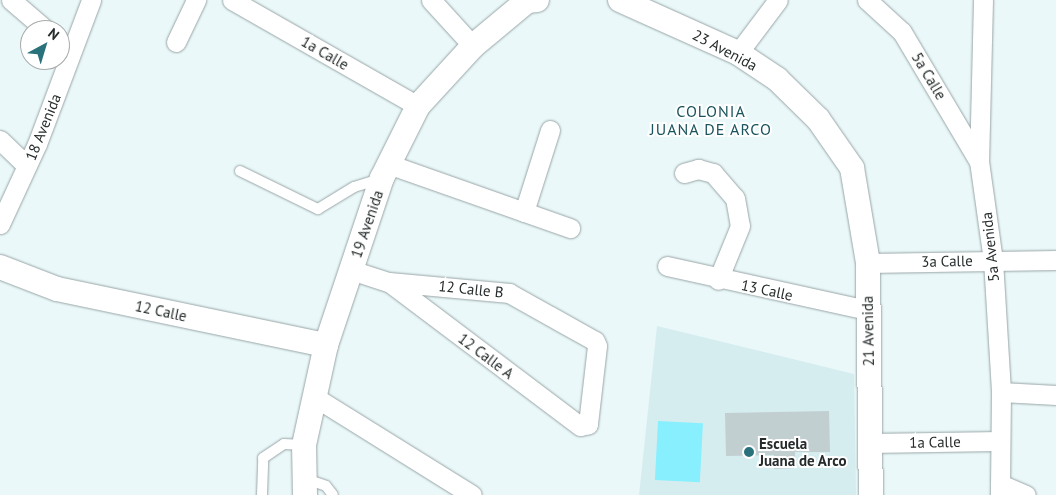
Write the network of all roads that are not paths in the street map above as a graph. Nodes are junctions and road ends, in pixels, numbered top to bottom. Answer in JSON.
{"nodes":[{"id":1,"x":12,"y":0,"type":"edge"},
{"id":2,"x":91,"y":0,"type":"edge"},
{"id":3,"x":196,"y":0,"type":"edge"},
{"id":4,"x":232,"y":0,"type":"edge"},
{"id":5,"x":431,"y":0,"type":"edge"},
{"id":6,"x":530,"y":0,"type":"edge"},
{"id":7,"x":778,"y":0,"type":"edge"},
{"id":8,"x":867,"y":0,"type":"edge"},
{"id":9,"x":983,"y":0,"type":"edge"},
{"id":10,"x":624,"y":1,"type":"edge"},
{"id":11,"x":35,"y":20,"type":"edge"},
{"id":12,"x":70,"y":40,"type":"edge"},
{"id":13,"x":176,"y":42,"type":"dead end"},
{"id":14,"x":473,"y":46,"type":"junction"},
{"id":15,"x":738,"y":53,"type":"junction"},
{"id":16,"x":59,"y":70,"type":"edge"},
{"id":17,"x":418,"y":106,"type":"junction"},
{"id":18,"x":550,"y":130,"type":"dead end"},
{"id":19,"x":0,"y":140,"type":"edge"},
{"id":20,"x":979,"y":161,"type":"junction"},
{"id":21,"x":27,"y":166,"type":"junction"},
{"id":22,"x":852,"y":168,"type":"joint"},
{"id":23,"x":240,"y":171,"type":"dead end"},
{"id":24,"x":386,"y":171,"type":"junction"},
{"id":25,"x":684,"y":173,"type":"dead end"},
{"id":26,"x":524,"y":212,"type":"junction"},
{"id":27,"x":0,"y":224,"type":"edge"},
{"id":28,"x":570,"y":228,"type":"dead end"},
{"id":29,"x":993,"y":260,"type":"junction"},
{"id":30,"x":1056,"y":260,"type":"edge"},
{"id":31,"x":868,"y":263,"type":"junction"},
{"id":32,"x":667,"y":266,"type":"dead end"},
{"id":33,"x":0,"y":267,"type":"edge"},
{"id":34,"x":351,"y":270,"type":"junction"},
{"id":35,"x":718,"y":280,"type":"junction"},
{"id":36,"x":389,"y":282,"type":"junction"},
{"id":37,"x":866,"y":310,"type":"junction"},
{"id":38,"x":326,"y":345,"type":"junction"},
{"id":39,"x":1001,"y":392,"type":"junction"},
{"id":40,"x":1056,"y":395,"type":"edge"},
{"id":41,"x":313,"y":396,"type":"junction"},
{"id":42,"x":584,"y":427,"type":"joint"},
{"id":43,"x":1000,"y":441,"type":"junction"},
{"id":44,"x":870,"y":443,"type":"junction"},
{"id":45,"x":304,"y":445,"type":"junction"},
{"id":46,"x":305,"y":487,"type":"edge"},
{"id":47,"x":1000,"y":490,"type":"edge"},
{"id":48,"x":262,"y":495,"type":"edge"},
{"id":49,"x":333,"y":495,"type":"edge"},
{"id":50,"x":472,"y":495,"type":"edge"},
{"id":51,"x":871,"y":495,"type":"edge"},
{"id":52,"x":1026,"y":495,"type":"edge"}],
"edges":[{"from":1,"to":11,"type":"street"},
{"from":2,"to":12,"type":"street","name":"18 Avenida"},
{"from":3,"to":13,"type":"street"},
{"from":4,"to":17,"type":"street","name":"1a Calle"},
{"from":5,"to":14,"type":"street"},
{"from":6,"to":14,"type":"street","name":"19 Avenida"},
{"from":7,"to":15,"type":"street"},
{"from":8,"to":20,"type":"street","name":"5a Calle"},
{"from":9,"to":20,"type":"street","name":"5a Avenida"},
{"from":10,"to":15,"type":"street","name":"23 Avenida"},
{"from":14,"to":17,"type":"street","name":"19 Avenida"},
{"from":15,"to":22,"type":"street","name":"23 Avenida"},
{"from":16,"to":21,"type":"street","name":"18 Avenida"},
{"from":17,"to":24,"type":"street","name":"19 Avenida"},
{"from":18,"to":26,"type":"street"},
{"from":19,"to":21,"type":"street"},
{"from":20,"to":29,"type":"street","name":"5a Avenida"},
{"from":21,"to":27,"type":"street","name":"18 Avenida"},
{"from":22,"to":31,"type":"street","name":"21 Avenida"},
{"from":23,"to":24,"type":"lane"},
{"from":24,"to":26,"type":"street"},
{"from":24,"to":34,"type":"street","name":"19 Avenida"},
{"from":25,"to":35,"type":"street"},
{"from":26,"to":28,"type":"street"},
{"from":29,"to":30,"type":"street","name":"3a Calle"},
{"from":29,"to":31,"type":"street","name":"3a Calle"},
{"from":29,"to":39,"type":"street","name":"5a Avenida"},
{"from":31,"to":37,"type":"street","name":"21 Avenida"},
{"from":32,"to":35,"type":"street","name":"13 Calle"},
{"from":33,"to":38,"type":"street","name":"12 Calle"},
{"from":34,"to":36,"type":"street"},
{"from":34,"to":38,"type":"street","name":"19 Avenida"},
{"from":35,"to":37,"type":"street","name":"13 Calle"},
{"from":36,"to":42,"type":"street","name":"12 Calle A"},
{"from":36,"to":42,"type":"street","name":"12 Calle B"},
{"from":37,"to":44,"type":"street","name":"21 Avenida"},
{"from":38,"to":41,"type":"street","name":"19 Avenida"},
{"from":39,"to":40,"type":"street"},
{"from":39,"to":43,"type":"street","name":"5a Avenida"},
{"from":41,"to":45,"type":"street","name":"19 Avenida"},
{"from":41,"to":50,"type":"street"},
{"from":43,"to":44,"type":"street","name":"1a Calle"},
{"from":43,"to":47,"type":"street","name":"5a Avenida"},
{"from":44,"to":51,"type":"street","name":"21 Avenida"},
{"from":45,"to":46,"type":"street","name":"19 Avenida"},
{"from":45,"to":48,"type":"lane"},
{"from":46,"to":49,"type":"lane"},
{"from":47,"to":52,"type":"street"}]}
